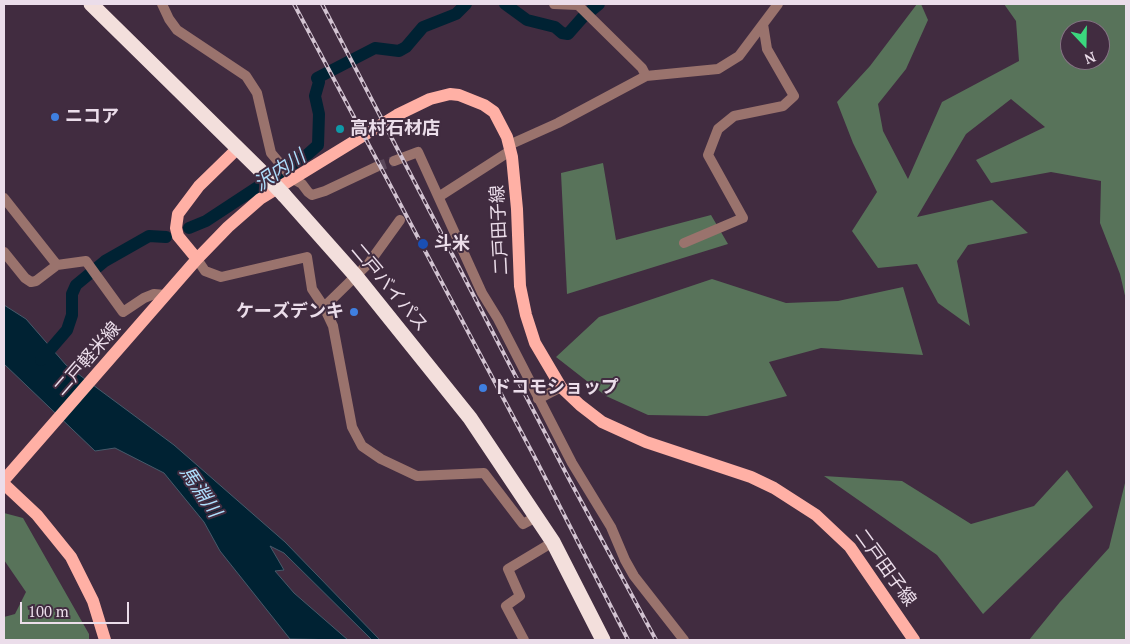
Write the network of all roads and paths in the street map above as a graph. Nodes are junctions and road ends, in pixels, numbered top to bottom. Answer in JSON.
{"nodes":[{"id":1,"x":91,"y":4,"type":"edge"},
{"id":2,"x":162,"y":4,"type":"edge"},
{"id":3,"x":554,"y":4,"type":"edge"},
{"id":4,"x":778,"y":4,"type":"edge"},
{"id":5,"x":579,"y":5,"type":"edge"},
{"id":6,"x":764,"y":24,"type":"junction"},
{"id":7,"x":646,"y":76,"type":"junction"},
{"id":8,"x":238,"y":148,"type":"junction"},
{"id":9,"x":510,"y":148,"type":"junction"},
{"id":10,"x":394,"y":160,"type":"tunnel mouth"},
{"id":11,"x":376,"y":167,"type":"tunnel mouth"},
{"id":12,"x":292,"y":179,"type":"junction"},
{"id":13,"x":440,"y":196,"type":"junction"},
{"id":14,"x":4,"y":198,"type":"edge"},
{"id":15,"x":400,"y":220,"type":"dead end"},
{"id":16,"x":684,"y":243,"type":"dead end"},
{"id":17,"x":4,"y":252,"type":"edge"},
{"id":18,"x":197,"y":259,"type":"junction"},
{"id":19,"x":57,"y":265,"type":"junction"},
{"id":20,"x":356,"y":275,"type":"junction"},
{"id":21,"x":165,"y":295,"type":"junction"},
{"id":22,"x":324,"y":306,"type":"junction"},
{"id":23,"x":561,"y":387,"type":"junction"},
{"id":24,"x":538,"y":398,"type":"junction"},
{"id":25,"x":4,"y":480,"type":"edge"},
{"id":26,"x":4,"y":484,"type":"edge"},
{"id":27,"x":536,"y":517,"type":"junction"},
{"id":28,"x":553,"y":542,"type":"junction"},
{"id":29,"x":105,"y":640,"type":"edge"},
{"id":30,"x":524,"y":640,"type":"edge"},
{"id":31,"x":603,"y":640,"type":"edge"},
{"id":32,"x":684,"y":640,"type":"edge"},
{"id":33,"x":914,"y":640,"type":"edge"}],
"edges":[{"from":1,"to":8,"type":"highway","name":"二戸バイパス"},
{"from":2,"to":12,"type":"street"},
{"from":3,"to":5,"type":"street"},
{"from":4,"to":6,"type":"street"},
{"from":5,"to":7,"type":"street"},
{"from":6,"to":7,"type":"street"},
{"from":6,"to":16,"type":"street"},
{"from":7,"to":9,"type":"street"},
{"from":8,"to":18,"type":"main road"},
{"from":8,"to":20,"type":"highway","name":"二戸バイパス","bridge":true},
{"from":9,"to":12,"type":"main road","name":"二戸田子線"},
{"from":9,"to":13,"type":"street"},
{"from":9,"to":23,"type":"main road","name":"二戸田子線"},
{"from":10,"to":13,"type":"street"},
{"from":11,"to":12,"type":"street"},
{"from":12,"to":18,"type":"main road","name":"二戸田子線"},
{"from":13,"to":24,"type":"street"},
{"from":14,"to":19,"type":"street"},
{"from":15,"to":20,"type":"street"},
{"from":17,"to":19,"type":"street"},
{"from":18,"to":21,"type":"main road","name":"二戸軽米線"},
{"from":18,"to":22,"type":"street"},
{"from":19,"to":21,"type":"street"},
{"from":20,"to":22,"type":"street"},
{"from":20,"to":27,"type":"highway","name":"二戸バイパス"},
{"from":21,"to":25,"type":"main road","name":"二戸軽米線"},
{"from":22,"to":27,"type":"street"},
{"from":23,"to":24,"type":"street"},
{"from":23,"to":33,"type":"main road","name":"二戸田子線"},
{"from":24,"to":32,"type":"street"},
{"from":26,"to":29,"type":"main road"},
{"from":27,"to":28,"type":"highway","name":"二戸バイパス"},
{"from":28,"to":30,"type":"street"},
{"from":28,"to":31,"type":"highway","name":"二戸バイパス"}]}
